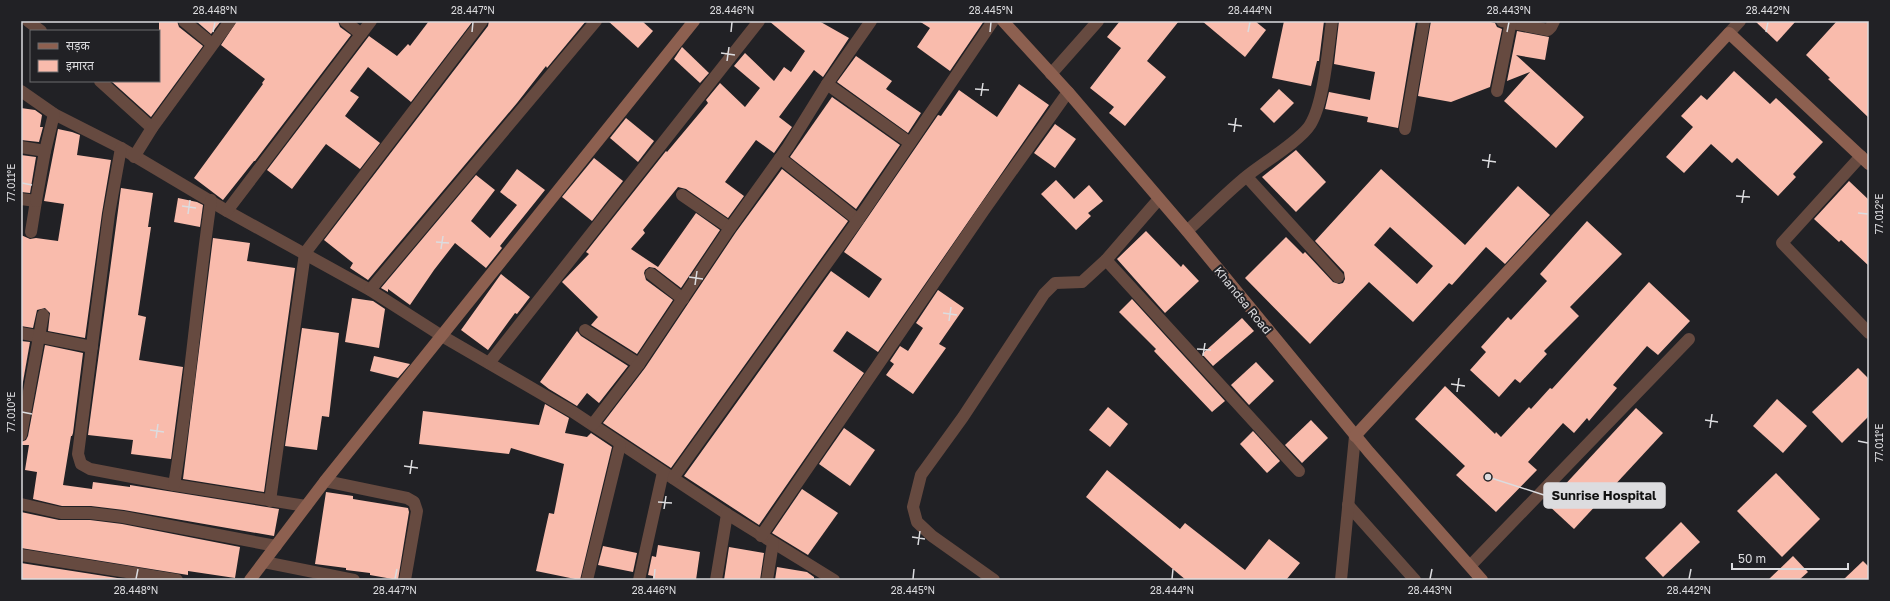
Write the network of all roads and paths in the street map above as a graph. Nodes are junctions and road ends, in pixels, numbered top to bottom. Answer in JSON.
{"nodes":[{"id":1,"x":28,"y":21,"type":"edge"},
{"id":2,"x":184,"y":21,"type":"edge"},
{"id":3,"x":230,"y":21,"type":"edge"},
{"id":4,"x":345,"y":21,"type":"edge"},
{"id":5,"x":371,"y":21,"type":"edge"},
{"id":6,"x":482,"y":21,"type":"edge"},
{"id":7,"x":596,"y":21,"type":"edge"},
{"id":8,"x":694,"y":21,"type":"edge"},
{"id":9,"x":759,"y":21,"type":"edge"},
{"id":10,"x":871,"y":21,"type":"edge"},
{"id":11,"x":993,"y":21,"type":"edge"},
{"id":12,"x":1003,"y":21,"type":"edge"},
{"id":13,"x":1098,"y":21,"type":"edge"},
{"id":14,"x":1332,"y":21,"type":"edge"},
{"id":15,"x":1424,"y":21,"type":"edge"},
{"id":16,"x":1554,"y":21,"type":"edge"},
{"id":17,"x":1740,"y":21,"type":"edge"},
{"id":18,"x":1508,"y":22,"type":"edge"},
{"id":19,"x":40,"y":30,"type":"edge"},
{"id":20,"x":1729,"y":33,"type":"junction"},
{"id":21,"x":361,"y":34,"type":"junction"},
{"id":22,"x":212,"y":44,"type":"junction"},
{"id":23,"x":1051,"y":74,"type":"junction"},
{"id":24,"x":101,"y":82,"type":"edge"},
{"id":25,"x":827,"y":84,"type":"junction"},
{"id":26,"x":21,"y":91,"type":"edge"},
{"id":27,"x":1497,"y":91,"type":"dead end"},
{"id":28,"x":1068,"y":92,"type":"junction"},
{"id":29,"x":54,"y":114,"type":"junction"},
{"id":30,"x":152,"y":128,"type":"junction"},
{"id":31,"x":1405,"y":129,"type":"dead end"},
{"id":32,"x":910,"y":143,"type":"junction"},
{"id":33,"x":21,"y":146,"type":"edge"},
{"id":34,"x":121,"y":148,"type":"junction"},
{"id":35,"x":45,"y":151,"type":"junction"},
{"id":36,"x":134,"y":157,"type":"junction"},
{"id":37,"x":780,"y":158,"type":"junction"},
{"id":38,"x":1865,"y":160,"type":"edge"},
{"id":39,"x":1246,"y":177,"type":"junction"},
{"id":40,"x":682,"y":195,"type":"dead end"},
{"id":41,"x":21,"y":199,"type":"edge"},
{"id":42,"x":211,"y":200,"type":"junction"},
{"id":43,"x":1158,"y":200,"type":"junction"},
{"id":44,"x":36,"y":201,"type":"junction"},
{"id":45,"x":227,"y":211,"type":"junction"},
{"id":46,"x":858,"y":220,"type":"junction"},
{"id":47,"x":730,"y":228,"type":"junction"},
{"id":48,"x":1187,"y":231,"type":"junction"},
{"id":49,"x":31,"y":232,"type":"dead end"},
{"id":50,"x":305,"y":253,"type":"junction"},
{"id":51,"x":1106,"y":260,"type":"junction"},
{"id":52,"x":652,"y":274,"type":"dead end"},
{"id":53,"x":1338,"y":277,"type":"dead end"},
{"id":54,"x":370,"y":290,"type":"junction"},
{"id":55,"x":683,"y":298,"type":"junction"},
{"id":56,"x":43,"y":315,"type":"dead end"},
{"id":57,"x":585,"y":330,"type":"dead end"},
{"id":58,"x":21,"y":333,"type":"edge"},
{"id":59,"x":1869,"y":333,"type":"edge"},
{"id":60,"x":442,"y":336,"type":"junction"},
{"id":61,"x":39,"y":337,"type":"junction"},
{"id":62,"x":1689,"y":339,"type":"dead end"},
{"id":63,"x":92,"y":347,"type":"junction"},
{"id":64,"x":489,"y":363,"type":"junction"},
{"id":65,"x":639,"y":364,"type":"junction"},
{"id":66,"x":593,"y":424,"type":"junction"},
{"id":67,"x":21,"y":435,"type":"edge"},
{"id":68,"x":1355,"y":436,"type":"junction"},
{"id":69,"x":620,"y":444,"type":"junction"},
{"id":70,"x":1299,"y":471,"type":"dead end"},
{"id":71,"x":668,"y":475,"type":"junction"},
{"id":72,"x":325,"y":480,"type":"junction"},
{"id":73,"x":174,"y":485,"type":"junction"},
{"id":74,"x":270,"y":501,"type":"junction"},
{"id":75,"x":21,"y":504,"type":"edge"},
{"id":76,"x":1348,"y":505,"type":"junction"},
{"id":77,"x":306,"y":506,"type":"junction"},
{"id":78,"x":727,"y":514,"type":"junction"},
{"id":79,"x":761,"y":536,"type":"junction"},
{"id":80,"x":773,"y":543,"type":"junction"},
{"id":81,"x":276,"y":546,"type":"junction"},
{"id":82,"x":21,"y":555,"type":"edge"},
{"id":83,"x":264,"y":562,"type":"junction"},
{"id":84,"x":1470,"y":566,"type":"junction"},
{"id":85,"x":177,"y":580,"type":"edge"},
{"id":86,"x":250,"y":580,"type":"edge"},
{"id":87,"x":354,"y":580,"type":"edge"},
{"id":88,"x":405,"y":580,"type":"edge"},
{"id":89,"x":587,"y":580,"type":"edge"},
{"id":90,"x":639,"y":580,"type":"edge"},
{"id":91,"x":716,"y":580,"type":"edge"},
{"id":92,"x":767,"y":580,"type":"edge"},
{"id":93,"x":834,"y":580,"type":"edge"},
{"id":94,"x":994,"y":580,"type":"edge"},
{"id":95,"x":1341,"y":580,"type":"edge"},
{"id":96,"x":1415,"y":580,"type":"edge"},
{"id":97,"x":1482,"y":580,"type":"edge"}],
"edges":[{"from":1,"to":19,"type":"street"},
{"from":2,"to":22,"type":"street"},
{"from":3,"to":22,"type":"street"},
{"from":4,"to":21,"type":"street"},
{"from":5,"to":21,"type":"street"},
{"from":6,"to":50,"type":"street"},
{"from":7,"to":54,"type":"street"},
{"from":8,"to":60,"type":"street"},
{"from":9,"to":64,"type":"street"},
{"from":10,"to":25,"type":"street"},
{"from":11,"to":32,"type":"street"},
{"from":12,"to":23,"type":"street","name":"Khandsa Road"},
{"from":13,"to":23,"type":"street"},
{"from":14,"to":39,"type":"street"},
{"from":15,"to":31,"type":"street"},
{"from":16,"to":18,"type":"street"},
{"from":17,"to":20,"type":"street"},
{"from":18,"to":27,"type":"street"},
{"from":20,"to":38,"type":"street"},
{"from":20,"to":68,"type":"street"},
{"from":21,"to":45,"type":"street"},
{"from":22,"to":30,"type":"street"},
{"from":23,"to":28,"type":"street","name":"Khandsa Road"},
{"from":24,"to":30,"type":"street"},
{"from":25,"to":32,"type":"street"},
{"from":25,"to":37,"type":"street"},
{"from":26,"to":29,"type":"street"},
{"from":28,"to":43,"type":"street","name":"Khandsa Road"},
{"from":28,"to":79,"type":"street"},
{"from":29,"to":34,"type":"street"},
{"from":29,"to":35,"type":"street"},
{"from":30,"to":36,"type":"street"},
{"from":32,"to":46,"type":"street"},
{"from":33,"to":35,"type":"street"},
{"from":34,"to":36,"type":"street"},
{"from":34,"to":63,"type":"street"},
{"from":35,"to":44,"type":"street"},
{"from":36,"to":42,"type":"street"},
{"from":37,"to":46,"type":"street"},
{"from":37,"to":47,"type":"street"},
{"from":38,"to":59,"type":"street"},
{"from":39,"to":48,"type":"street"},
{"from":39,"to":53,"type":"street"},
{"from":40,"to":47,"type":"street"},
{"from":41,"to":44,"type":"street"},
{"from":42,"to":45,"type":"street"},
{"from":42,"to":73,"type":"street"},
{"from":43,"to":48,"type":"street","name":"Khandsa Road"},
{"from":43,"to":51,"type":"street"},
{"from":44,"to":49,"type":"street"},
{"from":45,"to":50,"type":"street"},
{"from":46,"to":71,"type":"street"},
{"from":47,"to":55,"type":"street"},
{"from":48,"to":68,"type":"street","name":"Khandsa Road"},
{"from":50,"to":54,"type":"street"},
{"from":50,"to":74,"type":"street"},
{"from":51,"to":70,"type":"street"},
{"from":51,"to":94,"type":"street"},
{"from":52,"to":55,"type":"street"},
{"from":54,"to":60,"type":"street"},
{"from":55,"to":65,"type":"street"},
{"from":56,"to":61,"type":"street"},
{"from":57,"to":65,"type":"street"},
{"from":58,"to":61,"type":"street"},
{"from":60,"to":64,"type":"street"},
{"from":60,"to":72,"type":"street"},
{"from":61,"to":63,"type":"street"},
{"from":61,"to":67,"type":"street"},
{"from":62,"to":84,"type":"street"},
{"from":63,"to":73,"type":"street"},
{"from":64,"to":66,"type":"street"},
{"from":65,"to":66,"type":"street"},
{"from":66,"to":69,"type":"street"},
{"from":68,"to":76,"type":"street"},
{"from":68,"to":84,"type":"street","name":"Khandsa Road"},
{"from":69,"to":71,"type":"street"},
{"from":69,"to":89,"type":"street"},
{"from":71,"to":78,"type":"street"},
{"from":71,"to":90,"type":"street"},
{"from":72,"to":77,"type":"street"},
{"from":72,"to":88,"type":"street"},
{"from":73,"to":74,"type":"street"},
{"from":74,"to":77,"type":"street"},
{"from":75,"to":81,"type":"street"},
{"from":76,"to":95,"type":"street"},
{"from":76,"to":96,"type":"street"},
{"from":77,"to":81,"type":"street"},
{"from":78,"to":79,"type":"street"},
{"from":78,"to":91,"type":"street"},
{"from":79,"to":80,"type":"street"},
{"from":80,"to":92,"type":"street"},
{"from":80,"to":93,"type":"street"},
{"from":81,"to":83,"type":"street"},
{"from":82,"to":85,"type":"street"},
{"from":83,"to":86,"type":"street"},
{"from":83,"to":87,"type":"street"},
{"from":84,"to":97,"type":"street","name":"Khandsa Road"}]}
